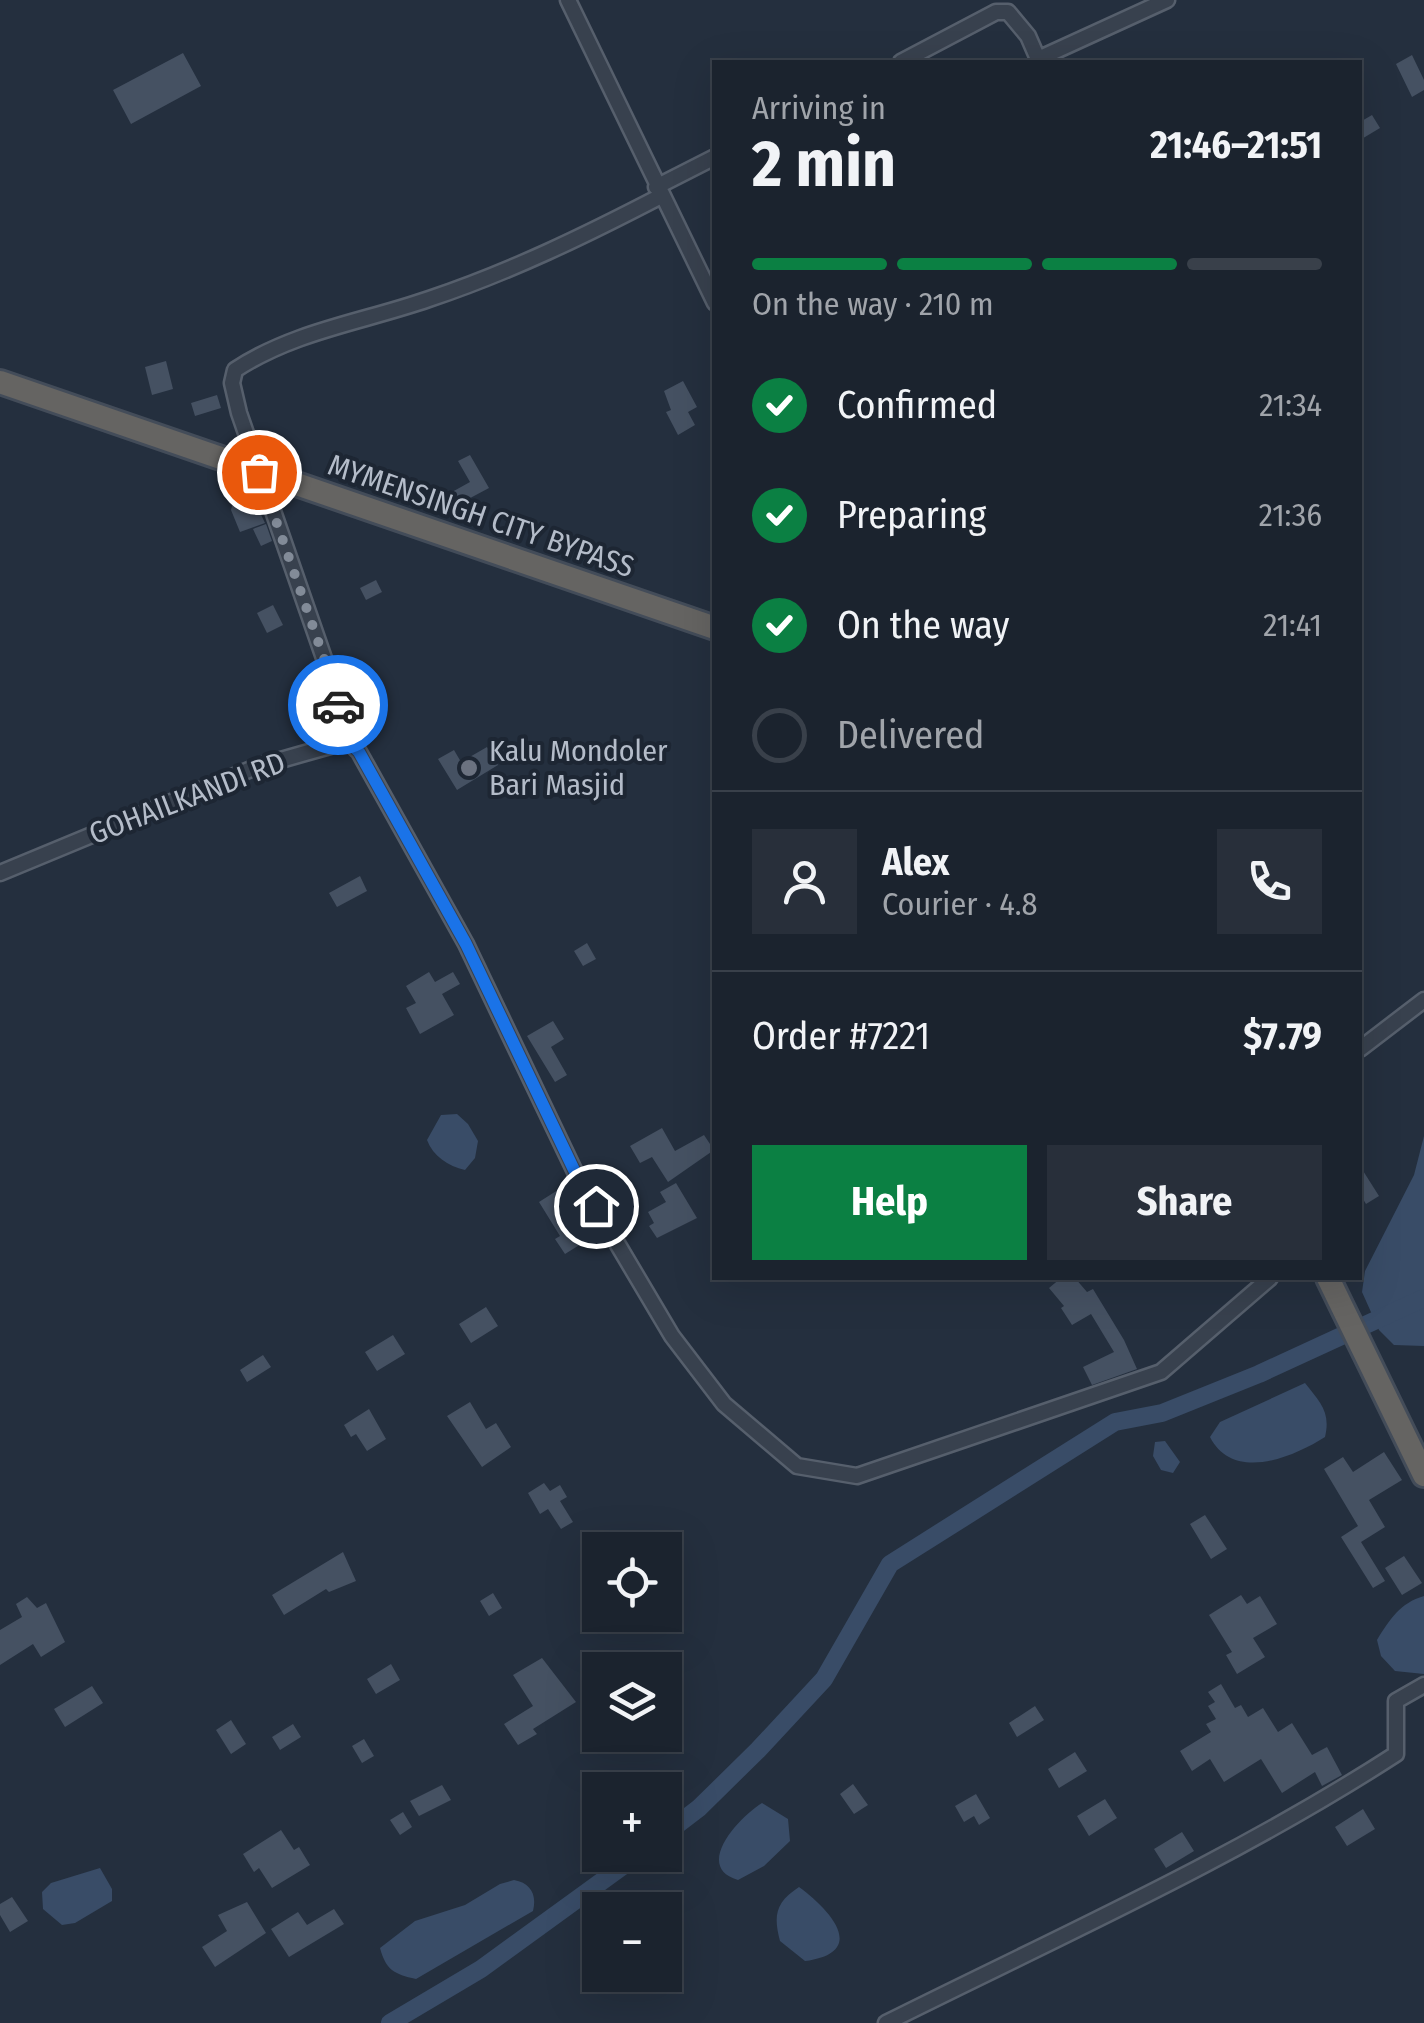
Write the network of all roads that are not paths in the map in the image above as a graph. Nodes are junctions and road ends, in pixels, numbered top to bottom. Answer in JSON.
{"nodes":[{"id":1,"x":568,"y":0,"type":"edge"},
{"id":2,"x":1166,"y":0,"type":"edge"},
{"id":3,"x":905,"y":60,"type":"edge"},
{"id":4,"x":712,"y":160,"type":"edge"},
{"id":5,"x":659,"y":191,"type":"junction"},
{"id":6,"x":712,"y":296,"type":"edge"},
{"id":7,"x":0,"y":382,"type":"edge"},
{"id":8,"x":259,"y":472,"type":"junction"},
{"id":9,"x":712,"y":627,"type":"edge"},
{"id":10,"x":337,"y":731,"type":"junction"},
{"id":11,"x":0,"y":872,"type":"edge"},
{"id":12,"x":1422,"y":1000,"type":"edge"},
{"id":13,"x":1362,"y":1047,"type":"edge"},
{"id":14,"x":1268,"y":1280,"type":"edge"},
{"id":15,"x":1329,"y":1280,"type":"edge"},
{"id":16,"x":1424,"y":1476,"type":"edge"},
{"id":17,"x":1424,"y":1685,"type":"edge"},
{"id":18,"x":886,"y":2023,"type":"edge"}],
"edges":[{"from":1,"to":5,"type":"street"},
{"from":2,"to":3,"type":"street"},
{"from":4,"to":5,"type":"street"},
{"from":5,"to":6,"type":"street"},
{"from":5,"to":8,"type":"street"},
{"from":7,"to":8,"type":"highway","name":"MYMENSINGH CITY BYPASS"},
{"from":8,"to":9,"type":"highway","name":"MYMENSINGH CITY BYPASS"},
{"from":8,"to":10,"type":"street"},
{"from":10,"to":11,"type":"street","name":"GOHAILKANDI RD"},
{"from":10,"to":14,"type":"street"},
{"from":12,"to":13,"type":"street"},
{"from":15,"to":16,"type":"highway"},
{"from":17,"to":18,"type":"street"}]}
